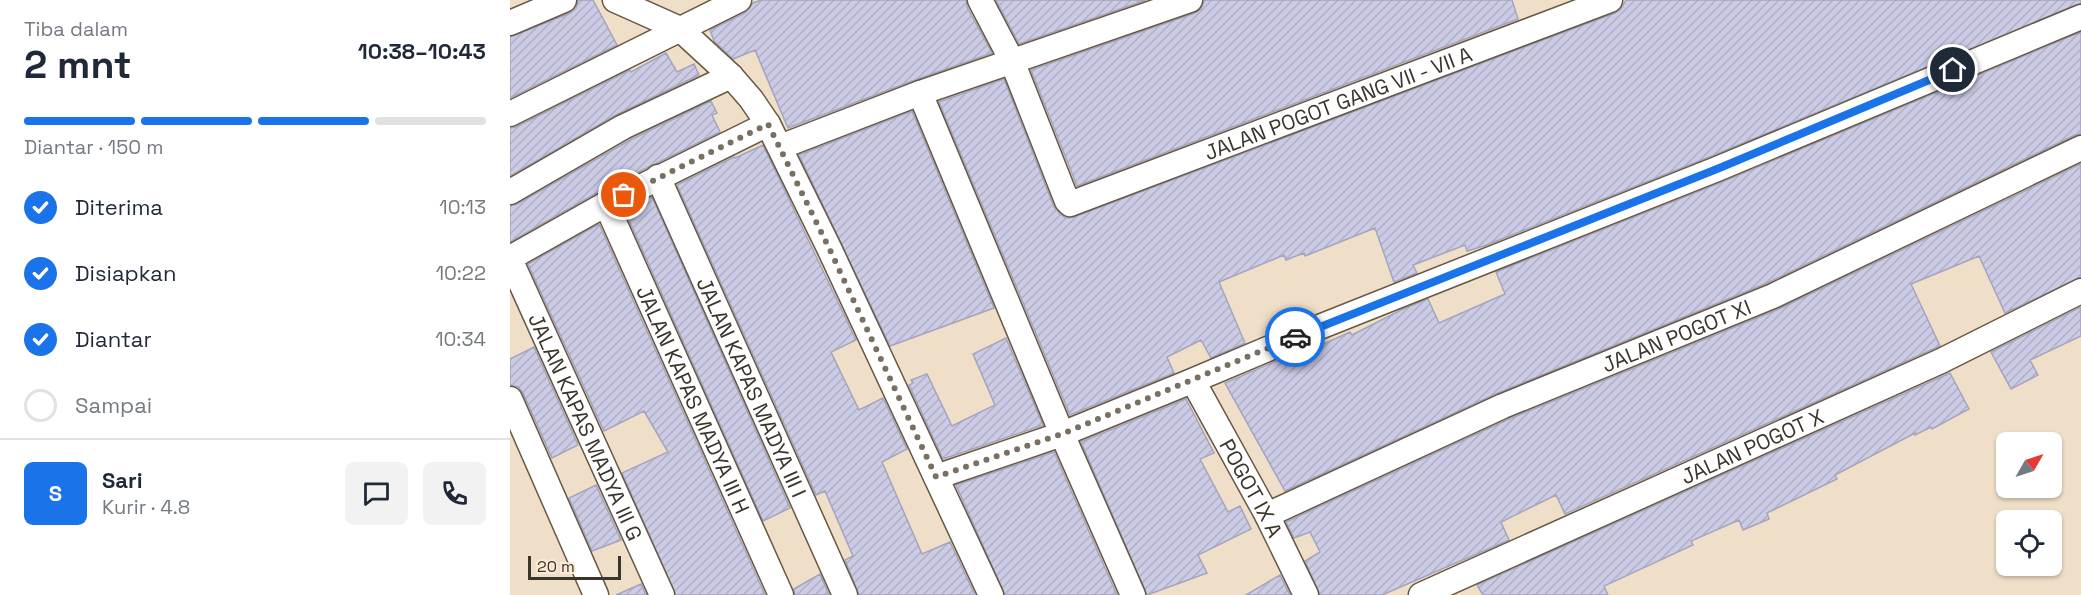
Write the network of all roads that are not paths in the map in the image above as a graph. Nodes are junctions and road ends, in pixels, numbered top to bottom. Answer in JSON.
{"nodes":[{"id":1,"x":564,"y":0,"type":"edge"},
{"id":2,"x":615,"y":0,"type":"edge"},
{"id":3,"x":739,"y":0,"type":"edge"},
{"id":4,"x":980,"y":0,"type":"edge"},
{"id":5,"x":1190,"y":0,"type":"edge"},
{"id":6,"x":1610,"y":0,"type":"edge"},
{"id":7,"x":2081,"y":16,"type":"edge"},
{"id":8,"x":510,"y":23,"type":"edge"},
{"id":9,"x":680,"y":29,"type":"junction"},
{"id":10,"x":1012,"y":61,"type":"junction"},
{"id":11,"x":731,"y":76,"type":"junction"},
{"id":12,"x":920,"y":93,"type":"junction"},
{"id":13,"x":510,"y":114,"type":"edge"},
{"id":14,"x":768,"y":124,"type":"junction"},
{"id":15,"x":780,"y":147,"type":"junction"},
{"id":16,"x":2081,"y":148,"type":"edge"},
{"id":17,"x":658,"y":177,"type":"junction"},
{"id":18,"x":510,"y":192,"type":"edge"},
{"id":19,"x":606,"y":204,"type":"junction"},
{"id":20,"x":510,"y":258,"type":"edge"},
{"id":21,"x":2081,"y":291,"type":"edge"},
{"id":22,"x":1193,"y":381,"type":"junction"},
{"id":23,"x":510,"y":399,"type":"edge"},
{"id":24,"x":1062,"y":434,"type":"junction"},
{"id":25,"x":936,"y":477,"type":"junction"},
{"id":26,"x":1267,"y":515,"type":"junction"},
{"id":27,"x":596,"y":595,"type":"edge"},
{"id":28,"x":662,"y":595,"type":"edge"},
{"id":29,"x":781,"y":595,"type":"edge"},
{"id":30,"x":845,"y":595,"type":"edge"},
{"id":31,"x":991,"y":595,"type":"edge"},
{"id":32,"x":1133,"y":595,"type":"edge"},
{"id":33,"x":1306,"y":595,"type":"edge"},
{"id":34,"x":1421,"y":595,"type":"edge"}],
"edges":[{"from":1,"to":8,"type":"street"},
{"from":2,"to":9,"type":"street"},
{"from":3,"to":9,"type":"street"},
{"from":4,"to":10,"type":"street"},
{"from":5,"to":10,"type":"street"},
{"from":6,"to":10,"type":"street","name":"JALAN POGOT GANG VII - VII A"},
{"from":7,"to":22,"type":"street"},
{"from":9,"to":11,"type":"street"},
{"from":9,"to":13,"type":"street"},
{"from":10,"to":12,"type":"street"},
{"from":11,"to":14,"type":"street"},
{"from":11,"to":18,"type":"street"},
{"from":12,"to":15,"type":"street"},
{"from":12,"to":24,"type":"street"},
{"from":14,"to":15,"type":"street"},
{"from":14,"to":17,"type":"street"},
{"from":15,"to":25,"type":"street"},
{"from":16,"to":26,"type":"street","name":"JALAN POGOT XI"},
{"from":17,"to":19,"type":"street"},
{"from":17,"to":30,"type":"street","name":"JALAN KAPAS MADYA III I"},
{"from":19,"to":20,"type":"street"},
{"from":19,"to":29,"type":"street","name":"JALAN KAPAS MADYA III H"},
{"from":20,"to":28,"type":"street","name":"JALAN KAPAS MADYA III G"},
{"from":21,"to":34,"type":"street","name":"JALAN POGOT X"},
{"from":22,"to":24,"type":"street"},
{"from":22,"to":26,"type":"street","name":"POGOT IX A"},
{"from":23,"to":27,"type":"street"},
{"from":24,"to":25,"type":"street"},
{"from":24,"to":32,"type":"street"},
{"from":25,"to":31,"type":"street"},
{"from":26,"to":33,"type":"street","name":"POGOT IX A"}]}
